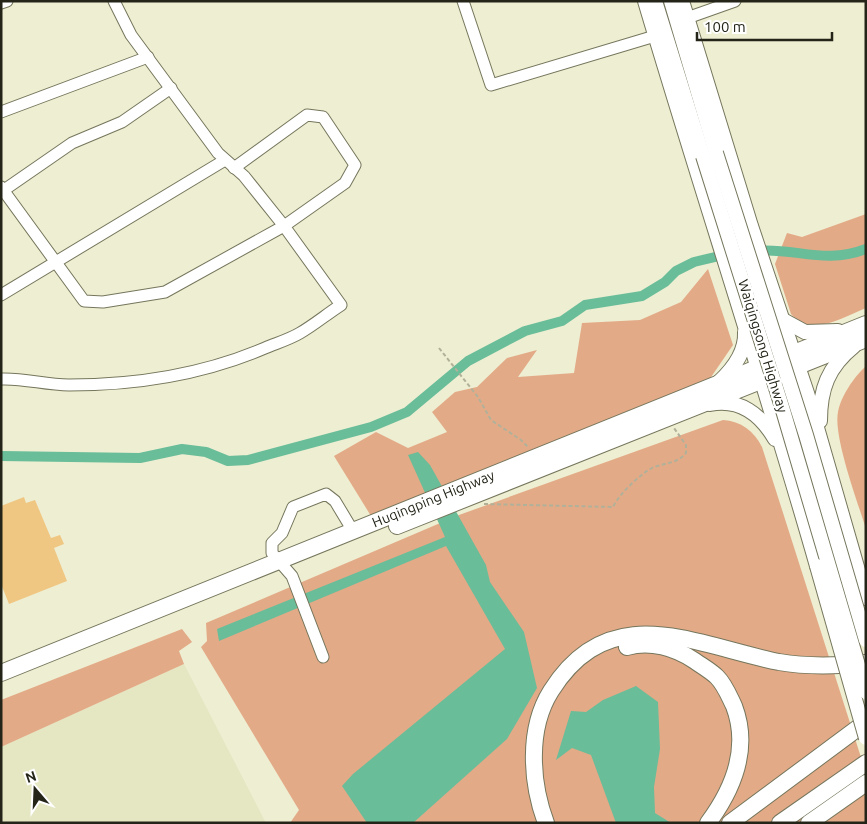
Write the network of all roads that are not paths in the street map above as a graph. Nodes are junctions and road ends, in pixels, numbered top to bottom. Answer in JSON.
{"nodes":[{"id":1,"x":7,"y":1,"type":"edge"},
{"id":2,"x":114,"y":1,"type":"edge"},
{"id":3,"x":463,"y":1,"type":"edge"},
{"id":4,"x":644,"y":1,"type":"edge"},
{"id":5,"x":655,"y":1,"type":"edge"},
{"id":6,"x":671,"y":1,"type":"edge"},
{"id":7,"x":682,"y":1,"type":"edge"},
{"id":8,"x":735,"y":1,"type":"edge"},
{"id":9,"x":1,"y":3,"type":"edge"},
{"id":10,"x":687,"y":18,"type":"junction"},
{"id":11,"x":655,"y":36,"type":"junction"},
{"id":12,"x":148,"y":57,"type":"junction"},
{"id":13,"x":171,"y":88,"type":"junction"},
{"id":14,"x":1,"y":112,"type":"edge"},
{"id":15,"x":710,"y":154,"type":"junction"},
{"id":16,"x":225,"y":160,"type":"junction"},
{"id":17,"x":234,"y":168,"type":"junction"},
{"id":18,"x":3,"y":189,"type":"edge"},
{"id":19,"x":284,"y":226,"type":"junction"},
{"id":20,"x":56,"y":263,"type":"junction"},
{"id":21,"x":772,"y":290,"type":"junction"},
{"id":22,"x":734,"y":294,"type":"junction"},
{"id":23,"x":1,"y":295,"type":"edge"},
{"id":24,"x":742,"y":317,"type":"junction"},
{"id":25,"x":783,"y":320,"type":"junction"},
{"id":26,"x":865,"y":332,"type":"edge"},
{"id":27,"x":796,"y":360,"type":"junction"},
{"id":28,"x":770,"y":370,"type":"junction"},
{"id":29,"x":1,"y":379,"type":"edge"},
{"id":30,"x":714,"y":386,"type":"junction"},
{"id":31,"x":694,"y":408,"type":"junction"},
{"id":32,"x":821,"y":439,"type":"junction"},
{"id":33,"x":790,"y":470,"type":"junction"},
{"id":34,"x":458,"y":498,"type":"junction"},
{"id":35,"x":424,"y":509,"type":"junction"},
{"id":36,"x":353,"y":532,"type":"junction"},
{"id":37,"x":284,"y":565,"type":"junction"},
{"id":38,"x":864,"y":592,"type":"edge"},
{"id":39,"x":137,"y":624,"type":"junction"},
{"id":40,"x":866,"y":640,"type":"edge"},
{"id":41,"x":323,"y":657,"type":"dead end"},
{"id":42,"x":866,"y":663,"type":"edge"},
{"id":43,"x":1,"y":673,"type":"edge"},
{"id":44,"x":1,"y":685,"type":"edge"},
{"id":45,"x":866,"y":692,"type":"edge"},
{"id":46,"x":866,"y":722,"type":"edge"},
{"id":47,"x":866,"y":738,"type":"edge"},
{"id":48,"x":539,"y":754,"type":"junction"},
{"id":49,"x":866,"y":763,"type":"edge"},
{"id":50,"x":866,"y":782,"type":"edge"},
{"id":51,"x":546,"y":823,"type":"edge"},
{"id":52,"x":558,"y":823,"type":"edge"},
{"id":53,"x":708,"y":823,"type":"edge"},
{"id":54,"x":730,"y":823,"type":"edge"},
{"id":55,"x":780,"y":823,"type":"edge"},
{"id":56,"x":809,"y":823,"type":"edge"}],
"edges":[{"from":1,"to":9,"type":"street"},
{"from":2,"to":12,"type":"street"},
{"from":3,"to":11,"type":"street"},
{"from":4,"to":11,"type":"main road"},
{"from":5,"to":15,"type":"main road","name":"Waiqingsong Highway"},
{"from":6,"to":15,"type":"main road","name":"Waiqingsong Highway"},
{"from":7,"to":10,"type":"main road"},
{"from":8,"to":10,"type":"street"},
{"from":10,"to":21,"type":"main road"},
{"from":11,"to":22,"type":"main road"},
{"from":12,"to":13,"type":"street"},
{"from":12,"to":14,"type":"street"},
{"from":13,"to":16,"type":"street"},
{"from":13,"to":18,"type":"street"},
{"from":15,"to":40,"type":"main road","name":"Waiqingsong Highway","bridge":true},
{"from":15,"to":45,"type":"main road","name":"Waiqingsong Highway","bridge":true},
{"from":16,"to":17,"type":"street"},
{"from":16,"to":20,"type":"street"},
{"from":17,"to":19,"type":"street"},
{"from":17,"to":19,"type":"street"},
{"from":18,"to":20,"type":"street"},
{"from":19,"to":20,"type":"street"},
{"from":19,"to":29,"type":"street"},
{"from":20,"to":23,"type":"street"},
{"from":21,"to":22,"type":"main road"},
{"from":21,"to":25,"type":"main road"},
{"from":21,"to":28,"type":"main road"},
{"from":22,"to":24,"type":"main road"},
{"from":24,"to":28,"type":"main road"},
{"from":24,"to":30,"type":"main road"},
{"from":25,"to":26,"type":"main road"},
{"from":25,"to":27,"type":"main road"},
{"from":26,"to":27,"type":"highway","name":"Huqingping Highway"},
{"from":26,"to":32,"type":"main road"},
{"from":27,"to":28,"type":"highway","name":"Huqingping Highway"},
{"from":27,"to":32,"type":"main road"},
{"from":28,"to":30,"type":"highway","name":"Huqingping Highway"},
{"from":28,"to":31,"type":"highway","name":"Huqingping Highway"},
{"from":28,"to":32,"type":"main road"},
{"from":28,"to":33,"type":"main road"},
{"from":30,"to":34,"type":"highway","name":"Huqingping Highway"},
{"from":31,"to":33,"type":"main road"},
{"from":31,"to":34,"type":"highway","name":"Huqingping Highway"},
{"from":32,"to":38,"type":"main road"},
{"from":33,"to":47,"type":"main road","bridge":true},
{"from":34,"to":35,"type":"highway","name":"Huqingping Highway"},
{"from":35,"to":36,"type":"highway","name":"Huqingping Highway"},
{"from":35,"to":37,"type":"highway","name":"Huqingping Highway"},
{"from":36,"to":37,"type":"highway","name":"Huqingping Highway"},
{"from":36,"to":37,"type":"street"},
{"from":37,"to":39,"type":"highway","name":"Huqingping Highway"},
{"from":37,"to":41,"type":"street"},
{"from":39,"to":43,"type":"highway","name":"Huqingping Highway"},
{"from":39,"to":44,"type":"highway","name":"Huqingping Highway"},
{"from":42,"to":48,"type":"highway"},
{"from":46,"to":54,"type":"highway"},
{"from":48,"to":51,"type":"highway"},
{"from":48,"to":52,"type":"highway"},
{"from":48,"to":53,"type":"highway"},
{"from":49,"to":55,"type":"highway"},
{"from":50,"to":56,"type":"highway"}]}
